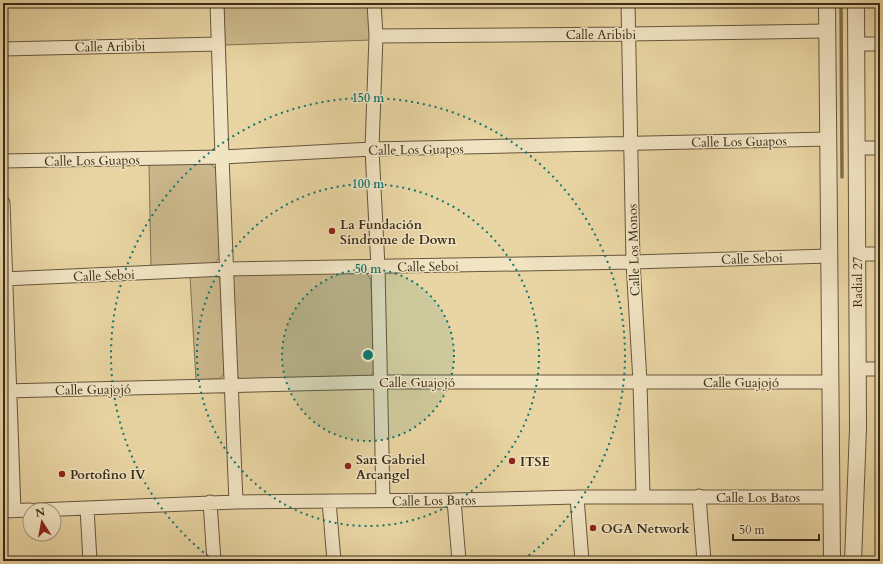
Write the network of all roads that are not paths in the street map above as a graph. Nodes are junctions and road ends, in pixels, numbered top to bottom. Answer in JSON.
{"nodes":[{"id":1,"x":217,"y":3,"type":"edge"},
{"id":2,"x":374,"y":3,"type":"edge"},
{"id":3,"x":628,"y":3,"type":"edge"},
{"id":4,"x":827,"y":3,"type":"edge"},
{"id":5,"x":856,"y":3,"type":"edge"},
{"id":6,"x":827,"y":31,"type":"junction"},
{"id":7,"x":628,"y":34,"type":"junction"},
{"id":8,"x":376,"y":36,"type":"junction"},
{"id":9,"x":218,"y":44,"type":"junction"},
{"id":10,"x":857,"y":44,"type":"junction"},
{"id":11,"x":880,"y":44,"type":"edge"},
{"id":12,"x":3,"y":49,"type":"edge"},
{"id":13,"x":828,"y":139,"type":"junction"},
{"id":14,"x":630,"y":144,"type":"junction"},
{"id":15,"x":856,"y":148,"type":"junction"},
{"id":16,"x":880,"y":148,"type":"edge"},
{"id":17,"x":372,"y":149,"type":"junction"},
{"id":18,"x":222,"y":157,"type":"junction"},
{"id":19,"x":3,"y":161,"type":"edge"},
{"id":20,"x":3,"y":203,"type":"edge"},
{"id":21,"x":857,"y":254,"type":"junction"},
{"id":22,"x":880,"y":254,"type":"edge"},
{"id":23,"x":829,"y":256,"type":"junction"},
{"id":24,"x":633,"y":262,"type":"junction"},
{"id":25,"x":378,"y":267,"type":"junction"},
{"id":26,"x":226,"y":270,"type":"junction"},
{"id":27,"x":4,"y":279,"type":"edge"},
{"id":28,"x":880,"y":369,"type":"edge"},
{"id":29,"x":857,"y":374,"type":"junction"},
{"id":30,"x":380,"y":382,"type":"junction"},
{"id":31,"x":640,"y":382,"type":"junction"},
{"id":32,"x":831,"y":382,"type":"junction"},
{"id":33,"x":231,"y":386,"type":"junction"},
{"id":34,"x":7,"y":391,"type":"edge"},
{"id":35,"x":831,"y":411,"type":"junction"},
{"id":36,"x":858,"y":415,"type":"junction"},
{"id":37,"x":643,"y":496,"type":"junction"},
{"id":38,"x":698,"y":496,"type":"junction"},
{"id":39,"x":577,"y":497,"type":"junction"},
{"id":40,"x":831,"y":497,"type":"junction"},
{"id":41,"x":383,"y":500,"type":"junction"},
{"id":42,"x":454,"y":500,"type":"junction"},
{"id":43,"x":329,"y":501,"type":"junction"},
{"id":44,"x":210,"y":502,"type":"junction"},
{"id":45,"x":236,"y":502,"type":"junction"},
{"id":46,"x":87,"y":508,"type":"junction"},
{"id":47,"x":62,"y":509,"type":"edge"},
{"id":48,"x":22,"y":510,"type":"edge"},
{"id":49,"x":8,"y":511,"type":"edge"},
{"id":50,"x":90,"y":561,"type":"edge"},
{"id":51,"x":214,"y":561,"type":"edge"},
{"id":52,"x":334,"y":561,"type":"edge"},
{"id":53,"x":459,"y":561,"type":"edge"},
{"id":54,"x":582,"y":561,"type":"edge"},
{"id":55,"x":704,"y":561,"type":"edge"},
{"id":56,"x":832,"y":561,"type":"edge"},
{"id":57,"x":853,"y":561,"type":"edge"}],
"edges":[{"from":1,"to":9,"type":"street"},
{"from":2,"to":8,"type":"street"},
{"from":3,"to":7,"type":"street","name":"Calle Los Monos"},
{"from":4,"to":6,"type":"street"},
{"from":5,"to":10,"type":"street","name":"Radial 27"},
{"from":6,"to":7,"type":"street","name":"Calle Aribibi"},
{"from":6,"to":13,"type":"street"},
{"from":7,"to":8,"type":"street","name":"Calle Aribibi"},
{"from":7,"to":14,"type":"street","name":"Calle Los Monos"},
{"from":8,"to":17,"type":"street"},
{"from":9,"to":12,"type":"street","name":"Calle Aribibi"},
{"from":9,"to":18,"type":"street"},
{"from":10,"to":11,"type":"street"},
{"from":10,"to":15,"type":"street","name":"Radial 27"},
{"from":13,"to":14,"type":"street","name":"Calle Los Guapos"},
{"from":13,"to":23,"type":"street"},
{"from":14,"to":17,"type":"street","name":"Calle Los Guapos"},
{"from":14,"to":24,"type":"street","name":"Calle Los Monos"},
{"from":15,"to":16,"type":"street"},
{"from":15,"to":21,"type":"street","name":"Radial 27"},
{"from":17,"to":18,"type":"street","name":"Calle Los Guapos"},
{"from":17,"to":25,"type":"street"},
{"from":18,"to":19,"type":"street","name":"Calle Los Guapos"},
{"from":18,"to":26,"type":"street"},
{"from":20,"to":27,"type":"street"},
{"from":21,"to":22,"type":"street"},
{"from":21,"to":29,"type":"street","name":"Radial 27"},
{"from":23,"to":24,"type":"street","name":"Calle Seboi"},
{"from":23,"to":32,"type":"street"},
{"from":24,"to":25,"type":"street","name":"Calle Seboi"},
{"from":24,"to":31,"type":"street","name":"Calle Los Monos"},
{"from":25,"to":26,"type":"street","name":"Calle Seboi"},
{"from":25,"to":30,"type":"street"},
{"from":26,"to":27,"type":"street","name":"Calle Seboi"},
{"from":26,"to":33,"type":"street"},
{"from":27,"to":34,"type":"street"},
{"from":28,"to":29,"type":"street"},
{"from":29,"to":32,"type":"street"},
{"from":29,"to":36,"type":"street","name":"Radial 27"},
{"from":30,"to":31,"type":"street","name":"Calle Guajojó"},
{"from":30,"to":33,"type":"street","name":"Calle Guajojó"},
{"from":30,"to":41,"type":"street"},
{"from":31,"to":32,"type":"street","name":"Calle Guajojó"},
{"from":31,"to":37,"type":"street","name":"Calle Los Monos"},
{"from":32,"to":35,"type":"street"},
{"from":33,"to":34,"type":"street","name":"Calle Guajojó"},
{"from":33,"to":45,"type":"street"},
{"from":34,"to":49,"type":"street"},
{"from":35,"to":36,"type":"street"},
{"from":35,"to":40,"type":"street"},
{"from":36,"to":57,"type":"street","name":"Radial 27"},
{"from":37,"to":38,"type":"street","name":"Calle Los Batos"},
{"from":37,"to":39,"type":"street","name":"Calle Los Batos"},
{"from":38,"to":40,"type":"street","name":"Calle Los Batos"},
{"from":38,"to":55,"type":"street"},
{"from":39,"to":42,"type":"street","name":"Calle Los Batos"},
{"from":39,"to":54,"type":"street"},
{"from":40,"to":56,"type":"street"},
{"from":41,"to":42,"type":"street","name":"Calle Los Batos"},
{"from":41,"to":43,"type":"street","name":"Calle Los Batos"},
{"from":42,"to":53,"type":"street"},
{"from":43,"to":45,"type":"street","name":"Calle Los Batos"},
{"from":43,"to":52,"type":"street"},
{"from":44,"to":45,"type":"street","name":"Calle Los Batos"},
{"from":44,"to":46,"type":"street","name":"Calle Los Batos"},
{"from":44,"to":51,"type":"street"},
{"from":46,"to":47,"type":"street","name":"Calle Los Batos"},
{"from":46,"to":50,"type":"street"},
{"from":48,"to":49,"type":"street"}]}
